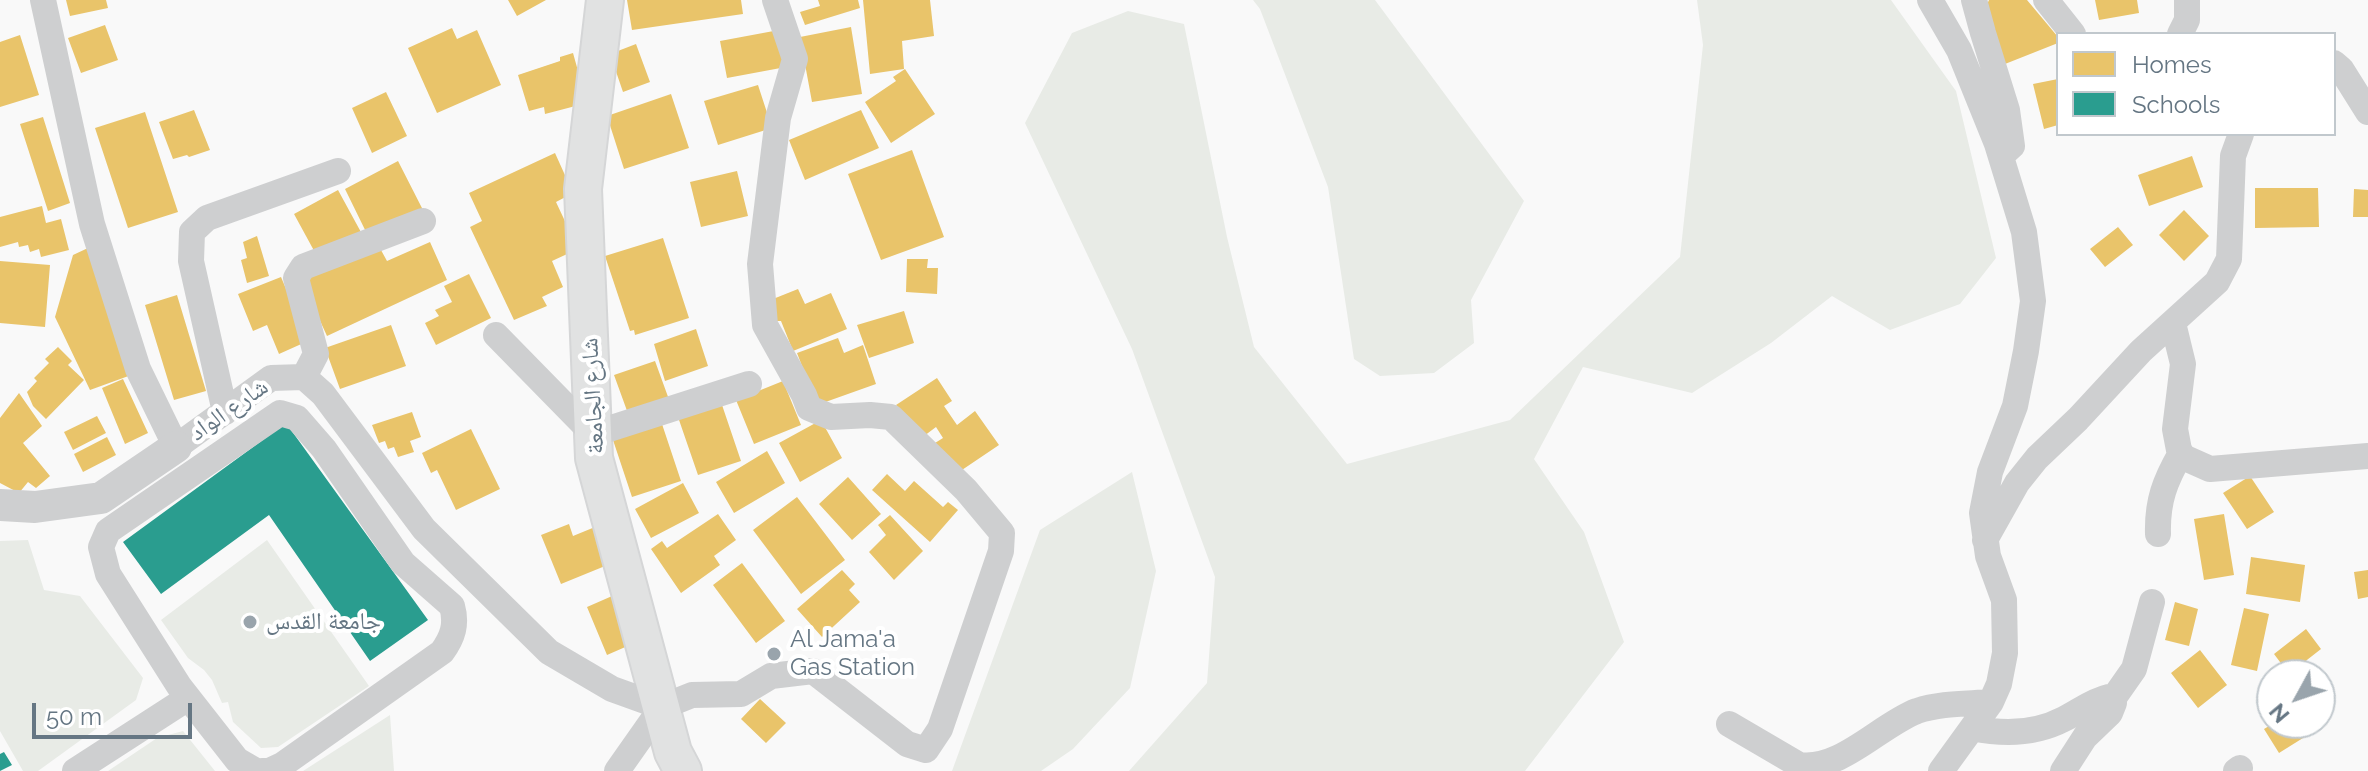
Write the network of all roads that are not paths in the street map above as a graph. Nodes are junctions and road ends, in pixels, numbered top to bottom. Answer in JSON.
{"nodes":[{"id":1,"x":43,"y":0,"type":"edge"},
{"id":2,"x":605,"y":0,"type":"edge"},
{"id":3,"x":775,"y":0,"type":"edge"},
{"id":4,"x":1930,"y":0,"type":"edge"},
{"id":5,"x":1974,"y":0,"type":"edge"},
{"id":6,"x":2046,"y":0,"type":"edge"},
{"id":7,"x":2187,"y":0,"type":"edge"},
{"id":8,"x":2071,"y":32,"type":"edge"},
{"id":9,"x":2181,"y":32,"type":"edge"},
{"id":10,"x":2336,"y":65,"type":"edge"},
{"id":11,"x":2368,"y":112,"type":"edge"},
{"id":12,"x":2240,"y":136,"type":"edge"},
{"id":13,"x":2001,"y":156,"type":"junction"},
{"id":14,"x":338,"y":171,"type":"dead end"},
{"id":15,"x":423,"y":221,"type":"dead end"},
{"id":16,"x":2173,"y":323,"type":"junction"},
{"id":17,"x":496,"y":335,"type":"dead end"},
{"id":18,"x":304,"y":377,"type":"junction"},
{"id":19,"x":749,"y":384,"type":"dead end"},
{"id":20,"x":225,"y":412,"type":"junction"},
{"id":21,"x":593,"y":434,"type":"junction"},
{"id":22,"x":176,"y":447,"type":"junction"},
{"id":23,"x":2181,"y":453,"type":"junction"},
{"id":24,"x":2368,"y":456,"type":"edge"},
{"id":25,"x":0,"y":505,"type":"edge"},
{"id":26,"x":2158,"y":534,"type":"dead end"},
{"id":27,"x":1985,"y":540,"type":"junction"},
{"id":28,"x":2152,"y":602,"type":"dead end"},
{"id":29,"x":188,"y":698,"type":"junction"},
{"id":30,"x":2113,"y":699,"type":"junction"},
{"id":31,"x":1991,"y":702,"type":"junction"},
{"id":32,"x":662,"y":707,"type":"junction"},
{"id":33,"x":1729,"y":724,"type":"dead end"},
{"id":34,"x":1973,"y":728,"type":"junction"},
{"id":35,"x":75,"y":771,"type":"edge"},
{"id":36,"x":256,"y":771,"type":"edge"},
{"id":37,"x":262,"y":771,"type":"edge"},
{"id":38,"x":617,"y":771,"type":"edge"},
{"id":39,"x":683,"y":771,"type":"edge"},
{"id":40,"x":701,"y":771,"type":"edge"},
{"id":41,"x":1941,"y":771,"type":"edge"},
{"id":42,"x":2063,"y":771,"type":"edge"}],
"edges":[{"from":1,"to":22,"type":"street","name":"شارع الواد"},
{"from":2,"to":21,"type":"main road","name":"شارع الجامعة"},
{"from":3,"to":32,"type":"street"},
{"from":4,"to":13,"type":"street"},
{"from":5,"to":13,"type":"street"},
{"from":6,"to":8,"type":"street"},
{"from":7,"to":9,"type":"street"},
{"from":10,"to":11,"type":"street"},
{"from":12,"to":16,"type":"street"},
{"from":13,"to":27,"type":"street"},
{"from":14,"to":20,"type":"street"},
{"from":15,"to":18,"type":"street"},
{"from":16,"to":23,"type":"street"},
{"from":16,"to":27,"type":"street"},
{"from":17,"to":21,"type":"street"},
{"from":18,"to":20,"type":"street","name":"شارع الواد"},
{"from":18,"to":32,"type":"street","name":"شارع الواد"},
{"from":19,"to":21,"type":"street"},
{"from":20,"to":22,"type":"street","name":"شارع الواد"},
{"from":21,"to":32,"type":"main road","name":"شارع الجامعة"},
{"from":22,"to":25,"type":"street"},
{"from":23,"to":24,"type":"street"},
{"from":23,"to":26,"type":"street"},
{"from":27,"to":31,"type":"street"},
{"from":28,"to":30,"type":"street"},
{"from":29,"to":35,"type":"street"},
{"from":29,"to":36,"type":"street"},
{"from":29,"to":37,"type":"street"},
{"from":30,"to":34,"type":"street"},
{"from":30,"to":42,"type":"street"},
{"from":31,"to":33,"type":"street"},
{"from":31,"to":34,"type":"street"},
{"from":32,"to":38,"type":"street"},
{"from":32,"to":39,"type":"main road"},
{"from":32,"to":40,"type":"main road"},
{"from":34,"to":41,"type":"street"}]}
